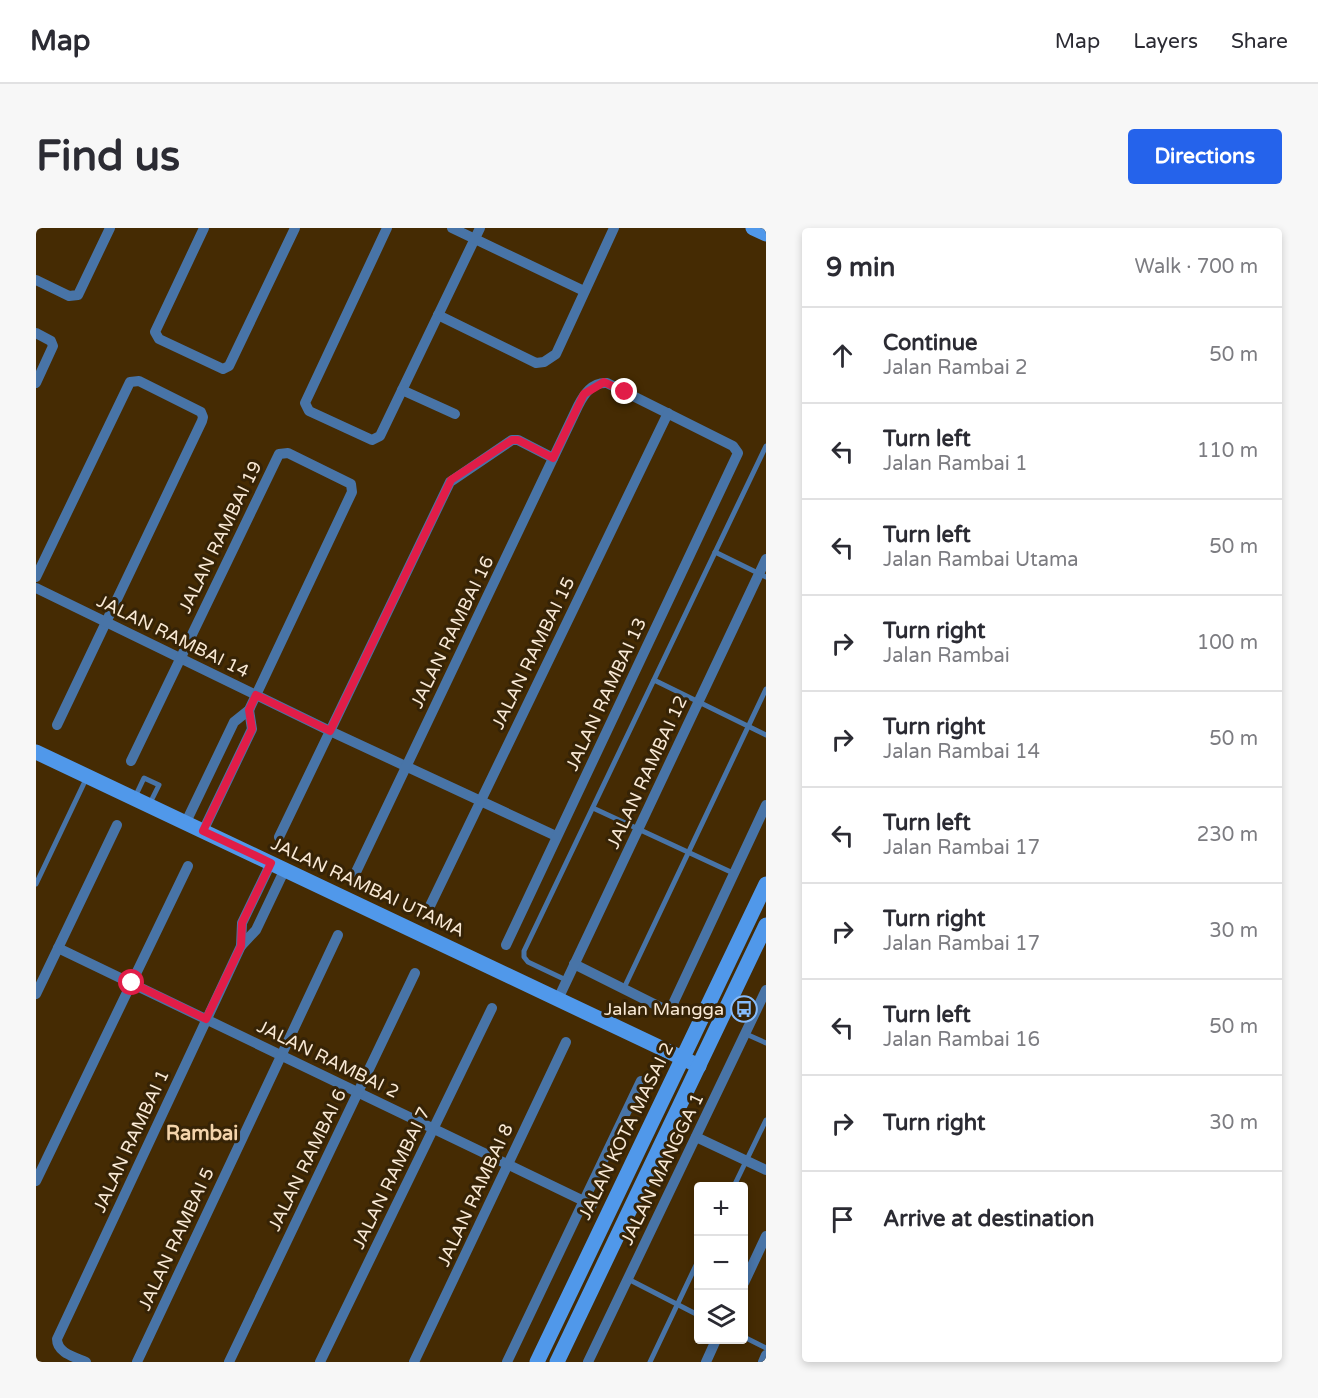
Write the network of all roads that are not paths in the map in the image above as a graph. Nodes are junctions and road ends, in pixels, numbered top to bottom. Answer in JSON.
{"nodes":[{"id":1,"x":111,"y":228,"type":"edge"},
{"id":2,"x":204,"y":228,"type":"edge"},
{"id":3,"x":295,"y":228,"type":"edge"},
{"id":4,"x":387,"y":228,"type":"edge"},
{"id":5,"x":452,"y":228,"type":"edge"},
{"id":6,"x":480,"y":228,"type":"edge"},
{"id":7,"x":614,"y":228,"type":"edge"},
{"id":8,"x":753,"y":228,"type":"edge"},
{"id":9,"x":766,"y":234,"type":"edge"},
{"id":10,"x":475,"y":239,"type":"junction"},
{"id":11,"x":36,"y":280,"type":"edge"},
{"id":12,"x":584,"y":291,"type":"junction"},
{"id":13,"x":438,"y":315,"type":"junction"},
{"id":14,"x":36,"y":333,"type":"edge"},
{"id":15,"x":36,"y":383,"type":"edge"},
{"id":16,"x":402,"y":390,"type":"junction"},
{"id":17,"x":668,"y":413,"type":"junction"},
{"id":18,"x":455,"y":414,"type":"dead end"},
{"id":19,"x":766,"y":447,"type":"edge"},
{"id":20,"x":553,"y":458,"type":"junction"},
{"id":21,"x":715,"y":552,"type":"junction"},
{"id":22,"x":766,"y":559,"type":"edge"},
{"id":23,"x":763,"y":575,"type":"edge"},
{"id":24,"x":36,"y":577,"type":"edge"},
{"id":25,"x":36,"y":588,"type":"edge"},
{"id":26,"x":106,"y":622,"type":"junction"},
{"id":27,"x":180,"y":658,"type":"junction"},
{"id":28,"x":654,"y":680,"type":"junction"},
{"id":29,"x":766,"y":688,"type":"edge"},
{"id":30,"x":256,"y":695,"type":"junction"},
{"id":31,"x":698,"y":702,"type":"junction"},
{"id":32,"x":249,"y":710,"type":"junction"},
{"id":33,"x":57,"y":725,"type":"dead end"},
{"id":34,"x":748,"y":727,"type":"junction"},
{"id":35,"x":330,"y":731,"type":"junction"},
{"id":36,"x":766,"y":735,"type":"edge"},
{"id":37,"x":220,"y":750,"type":"junction"},
{"id":38,"x":36,"y":752,"type":"edge"},
{"id":39,"x":238,"y":758,"type":"junction"},
{"id":40,"x":131,"y":761,"type":"dead end"},
{"id":41,"x":406,"y":766,"type":"junction"},
{"id":42,"x":87,"y":776,"type":"junction"},
{"id":43,"x":135,"y":798,"type":"junction"},
{"id":44,"x":481,"y":801,"type":"junction"},
{"id":45,"x":149,"y":805,"type":"junction"},
{"id":46,"x":766,"y":805,"type":"edge"},
{"id":47,"x":593,"y":808,"type":"junction"},
{"id":48,"x":186,"y":822,"type":"junction"},
{"id":49,"x":117,"y":825,"type":"dead end"},
{"id":50,"x":639,"y":828,"type":"junction"},
{"id":51,"x":203,"y":831,"type":"junction"},
{"id":52,"x":556,"y":836,"type":"junction"},
{"id":53,"x":279,"y":837,"type":"dead end"},
{"id":54,"x":689,"y":852,"type":"junction"},
{"id":55,"x":188,"y":866,"type":"dead end"},
{"id":56,"x":278,"y":866,"type":"junction"},
{"id":57,"x":356,"y":872,"type":"dead end"},
{"id":58,"x":733,"y":873,"type":"junction"},
{"id":59,"x":36,"y":884,"type":"edge"},
{"id":60,"x":766,"y":884,"type":"edge"},
{"id":61,"x":429,"y":908,"type":"dead end"},
{"id":62,"x":766,"y":925,"type":"edge"},
{"id":63,"x":338,"y":935,"type":"dead end"},
{"id":64,"x":506,"y":945,"type":"dead end"},
{"id":65,"x":58,"y":948,"type":"junction"},
{"id":66,"x":574,"y":964,"type":"junction"},
{"id":67,"x":415,"y":973,"type":"dead end"},
{"id":68,"x":566,"y":980,"type":"junction"},
{"id":69,"x":132,"y":983,"type":"junction"},
{"id":70,"x":624,"y":988,"type":"junction"},
{"id":71,"x":766,"y":990,"type":"edge"},
{"id":72,"x":36,"y":994,"type":"edge"},
{"id":73,"x":558,"y":999,"type":"junction"},
{"id":74,"x":492,"y":1008,"type":"dead end"},
{"id":75,"x":206,"y":1019,"type":"junction"},
{"id":76,"x":745,"y":1034,"type":"junction"},
{"id":77,"x":566,"y":1042,"type":"dead end"},
{"id":78,"x":766,"y":1043,"type":"edge"},
{"id":79,"x":281,"y":1055,"type":"junction"},
{"id":80,"x":682,"y":1059,"type":"junction"},
{"id":81,"x":699,"y":1066,"type":"junction"},
{"id":82,"x":641,"y":1081,"type":"dead end"},
{"id":83,"x":358,"y":1092,"type":"junction"},
{"id":84,"x":766,"y":1120,"type":"edge"},
{"id":85,"x":434,"y":1129,"type":"junction"},
{"id":86,"x":696,"y":1137,"type":"junction"},
{"id":87,"x":746,"y":1161,"type":"junction"},
{"id":88,"x":508,"y":1165,"type":"junction"},
{"id":89,"x":766,"y":1170,"type":"edge"},
{"id":90,"x":36,"y":1181,"type":"edge"},
{"id":91,"x":736,"y":1182,"type":"edge"},
{"id":92,"x":587,"y":1203,"type":"junction"},
{"id":93,"x":766,"y":1236,"type":"edge"},
{"id":94,"x":694,"y":1271,"type":"edge"},
{"id":95,"x":748,"y":1274,"type":"edge"},
{"id":96,"x":627,"y":1279,"type":"junction"},
{"id":97,"x":678,"y":1304,"type":"junction"},
{"id":98,"x":694,"y":1312,"type":"edge"},
{"id":99,"x":748,"y":1339,"type":"edge"},
{"id":100,"x":546,"y":1342,"type":"junction"},
{"id":101,"x":714,"y":1344,"type":"edge"},
{"id":102,"x":766,"y":1348,"type":"edge"},
{"id":103,"x":766,"y":1355,"type":"edge"},
{"id":104,"x":560,"y":1356,"type":"edge"},
{"id":105,"x":86,"y":1362,"type":"edge"},
{"id":106,"x":137,"y":1362,"type":"edge"},
{"id":107,"x":229,"y":1362,"type":"edge"},
{"id":108,"x":320,"y":1362,"type":"edge"},
{"id":109,"x":414,"y":1362,"type":"edge"},
{"id":110,"x":507,"y":1362,"type":"edge"},
{"id":111,"x":537,"y":1362,"type":"edge"},
{"id":112,"x":588,"y":1362,"type":"edge"},
{"id":113,"x":650,"y":1362,"type":"edge"},
{"id":114,"x":706,"y":1362,"type":"edge"},
{"id":115,"x":763,"y":1362,"type":"edge"}],
"edges":[{"from":1,"to":11,"type":"street"},
{"from":2,"to":3,"type":"street"},
{"from":4,"to":16,"type":"street"},
{"from":5,"to":10,"type":"street"},
{"from":6,"to":10,"type":"street"},
{"from":7,"to":12,"type":"street"},
{"from":8,"to":9,"type":"main road"},
{"from":10,"to":12,"type":"street"},
{"from":10,"to":13,"type":"street"},
{"from":12,"to":13,"type":"street"},
{"from":13,"to":16,"type":"street"},
{"from":14,"to":15,"type":"street"},
{"from":16,"to":18,"type":"street"},
{"from":17,"to":20,"type":"street","name":"JALAN RAMBAI 16"},
{"from":17,"to":44,"type":"street","name":"JALAN RAMBAI 15"},
{"from":17,"to":52,"type":"street","name":"JALAN RAMBAI 13"},
{"from":19,"to":21,"type":"lane"},
{"from":20,"to":35,"type":"street"},
{"from":20,"to":41,"type":"street","name":"JALAN RAMBAI 16"},
{"from":21,"to":23,"type":"lane"},
{"from":21,"to":28,"type":"lane"},
{"from":22,"to":23,"type":"street","name":"JALAN RAMBAI 12"},
{"from":23,"to":31,"type":"street","name":"JALAN RAMBAI 12"},
{"from":24,"to":26,"type":"street"},
{"from":25,"to":26,"type":"street","name":"JALAN RAMBAI 14"},
{"from":26,"to":27,"type":"street","name":"JALAN RAMBAI 14"},
{"from":26,"to":33,"type":"street"},
{"from":27,"to":30,"type":"street","name":"JALAN RAMBAI 14"},
{"from":27,"to":30,"type":"street","name":"JALAN RAMBAI 19"},
{"from":27,"to":40,"type":"street","name":"JALAN RAMBAI 19"},
{"from":28,"to":31,"type":"lane"},
{"from":28,"to":47,"type":"lane"},
{"from":29,"to":34,"type":"lane"},
{"from":30,"to":32,"type":"street"},
{"from":30,"to":35,"type":"street","name":"JALAN RAMBAI 14"},
{"from":31,"to":34,"type":"lane"},
{"from":31,"to":50,"type":"street","name":"JALAN RAMBAI 12"},
{"from":32,"to":37,"type":"street"},
{"from":32,"to":39,"type":"street"},
{"from":34,"to":36,"type":"lane"},
{"from":34,"to":54,"type":"lane"},
{"from":35,"to":41,"type":"street","name":"JALAN RAMBAI 14"},
{"from":35,"to":53,"type":"street"},
{"from":37,"to":39,"type":"street"},
{"from":37,"to":48,"type":"street"},
{"from":38,"to":42,"type":"main road","name":"JALAN RAMBAI UTAMA"},
{"from":39,"to":51,"type":"street"},
{"from":41,"to":44,"type":"street","name":"JALAN RAMBAI 14"},
{"from":41,"to":57,"type":"street","name":"JALAN RAMBAI 16"},
{"from":42,"to":43,"type":"main road","name":"JALAN RAMBAI UTAMA"},
{"from":42,"to":59,"type":"lane"},
{"from":43,"to":45,"type":"main road","name":"JALAN RAMBAI UTAMA"},
{"from":43,"to":45,"type":"lane"},
{"from":44,"to":52,"type":"street","name":"JALAN RAMBAI 14"},
{"from":44,"to":61,"type":"street","name":"JALAN RAMBAI 15"},
{"from":45,"to":48,"type":"main road","name":"JALAN RAMBAI UTAMA"},
{"from":46,"to":58,"type":"street"},
{"from":47,"to":50,"type":"lane"},
{"from":47,"to":68,"type":"lane"},
{"from":48,"to":51,"type":"main road","name":"JALAN RAMBAI UTAMA"},
{"from":49,"to":65,"type":"street"},
{"from":50,"to":54,"type":"lane"},
{"from":50,"to":66,"type":"street","name":"JALAN RAMBAI 12"},
{"from":51,"to":56,"type":"main road","name":"JALAN RAMBAI UTAMA"},
{"from":52,"to":64,"type":"street","name":"JALAN RAMBAI 13"},
{"from":54,"to":58,"type":"lane"},
{"from":54,"to":70,"type":"lane"},
{"from":55,"to":69,"type":"street"},
{"from":56,"to":73,"type":"main road","name":"JALAN RAMBAI UTAMA"},
{"from":56,"to":75,"type":"street","name":"JALAN RAMBAI 1"},
{"from":58,"to":70,"type":"street"},
{"from":60,"to":80,"type":"main road","name":"JALAN KOTA MASAI 2"},
{"from":62,"to":81,"type":"main road","name":"JALAN KOTA MASAI 2"},
{"from":63,"to":79,"type":"street","name":"JALAN RAMBAI 5"},
{"from":65,"to":69,"type":"street","name":"JALAN RAMBAI 2"},
{"from":65,"to":72,"type":"street"},
{"from":66,"to":68,"type":"street","name":"JALAN RAMBAI 12"},
{"from":66,"to":70,"type":"street"},
{"from":67,"to":83,"type":"street","name":"JALAN RAMBAI 6"},
{"from":68,"to":73,"type":"street","name":"JALAN RAMBAI 12"},
{"from":69,"to":75,"type":"street","name":"JALAN RAMBAI 2"},
{"from":69,"to":90,"type":"street"},
{"from":71,"to":76,"type":"street","name":"JALAN MANGGA 1"},
{"from":73,"to":80,"type":"main road","name":"JALAN RAMBAI UTAMA"},
{"from":74,"to":85,"type":"street","name":"JALAN RAMBAI 7"},
{"from":75,"to":79,"type":"street","name":"JALAN RAMBAI 2"},
{"from":75,"to":105,"type":"street","name":"JALAN RAMBAI 1"},
{"from":76,"to":78,"type":"lane"},
{"from":76,"to":86,"type":"street","name":"JALAN MANGGA 1"},
{"from":77,"to":88,"type":"street","name":"JALAN RAMBAI 8"},
{"from":79,"to":83,"type":"street","name":"JALAN RAMBAI 2"},
{"from":79,"to":106,"type":"street","name":"JALAN RAMBAI 5"},
{"from":80,"to":81,"type":"main road","name":"JALAN RAMBAI UTAMA"},
{"from":80,"to":100,"type":"main road","name":"JALAN KOTA MASAI 2"},
{"from":81,"to":104,"type":"main road","name":"JALAN KOTA MASAI 2"},
{"from":82,"to":92,"type":"street"},
{"from":83,"to":85,"type":"street","name":"JALAN RAMBAI 2"},
{"from":83,"to":107,"type":"street","name":"JALAN RAMBAI 6"},
{"from":84,"to":87,"type":"lane"},
{"from":85,"to":88,"type":"street","name":"JALAN RAMBAI 2"},
{"from":85,"to":108,"type":"street","name":"JALAN RAMBAI 7"},
{"from":86,"to":87,"type":"street"},
{"from":86,"to":96,"type":"street","name":"JALAN MANGGA 1"},
{"from":87,"to":89,"type":"street"},
{"from":87,"to":91,"type":"lane"},
{"from":88,"to":92,"type":"street","name":"JALAN RAMBAI 2"},
{"from":88,"to":109,"type":"street","name":"JALAN RAMBAI 8"},
{"from":92,"to":110,"type":"street"},
{"from":93,"to":95,"type":"street"},
{"from":94,"to":97,"type":"lane"},
{"from":96,"to":97,"type":"lane"},
{"from":96,"to":112,"type":"street","name":"JALAN MANGGA 1"},
{"from":97,"to":98,"type":"lane"},
{"from":97,"to":113,"type":"lane"},
{"from":99,"to":102,"type":"lane"},
{"from":100,"to":104,"type":"main road"},
{"from":100,"to":111,"type":"main road","name":"JALAN KOTA MASAI 2"},
{"from":101,"to":114,"type":"street"},
{"from":103,"to":115,"type":"street"}]}
